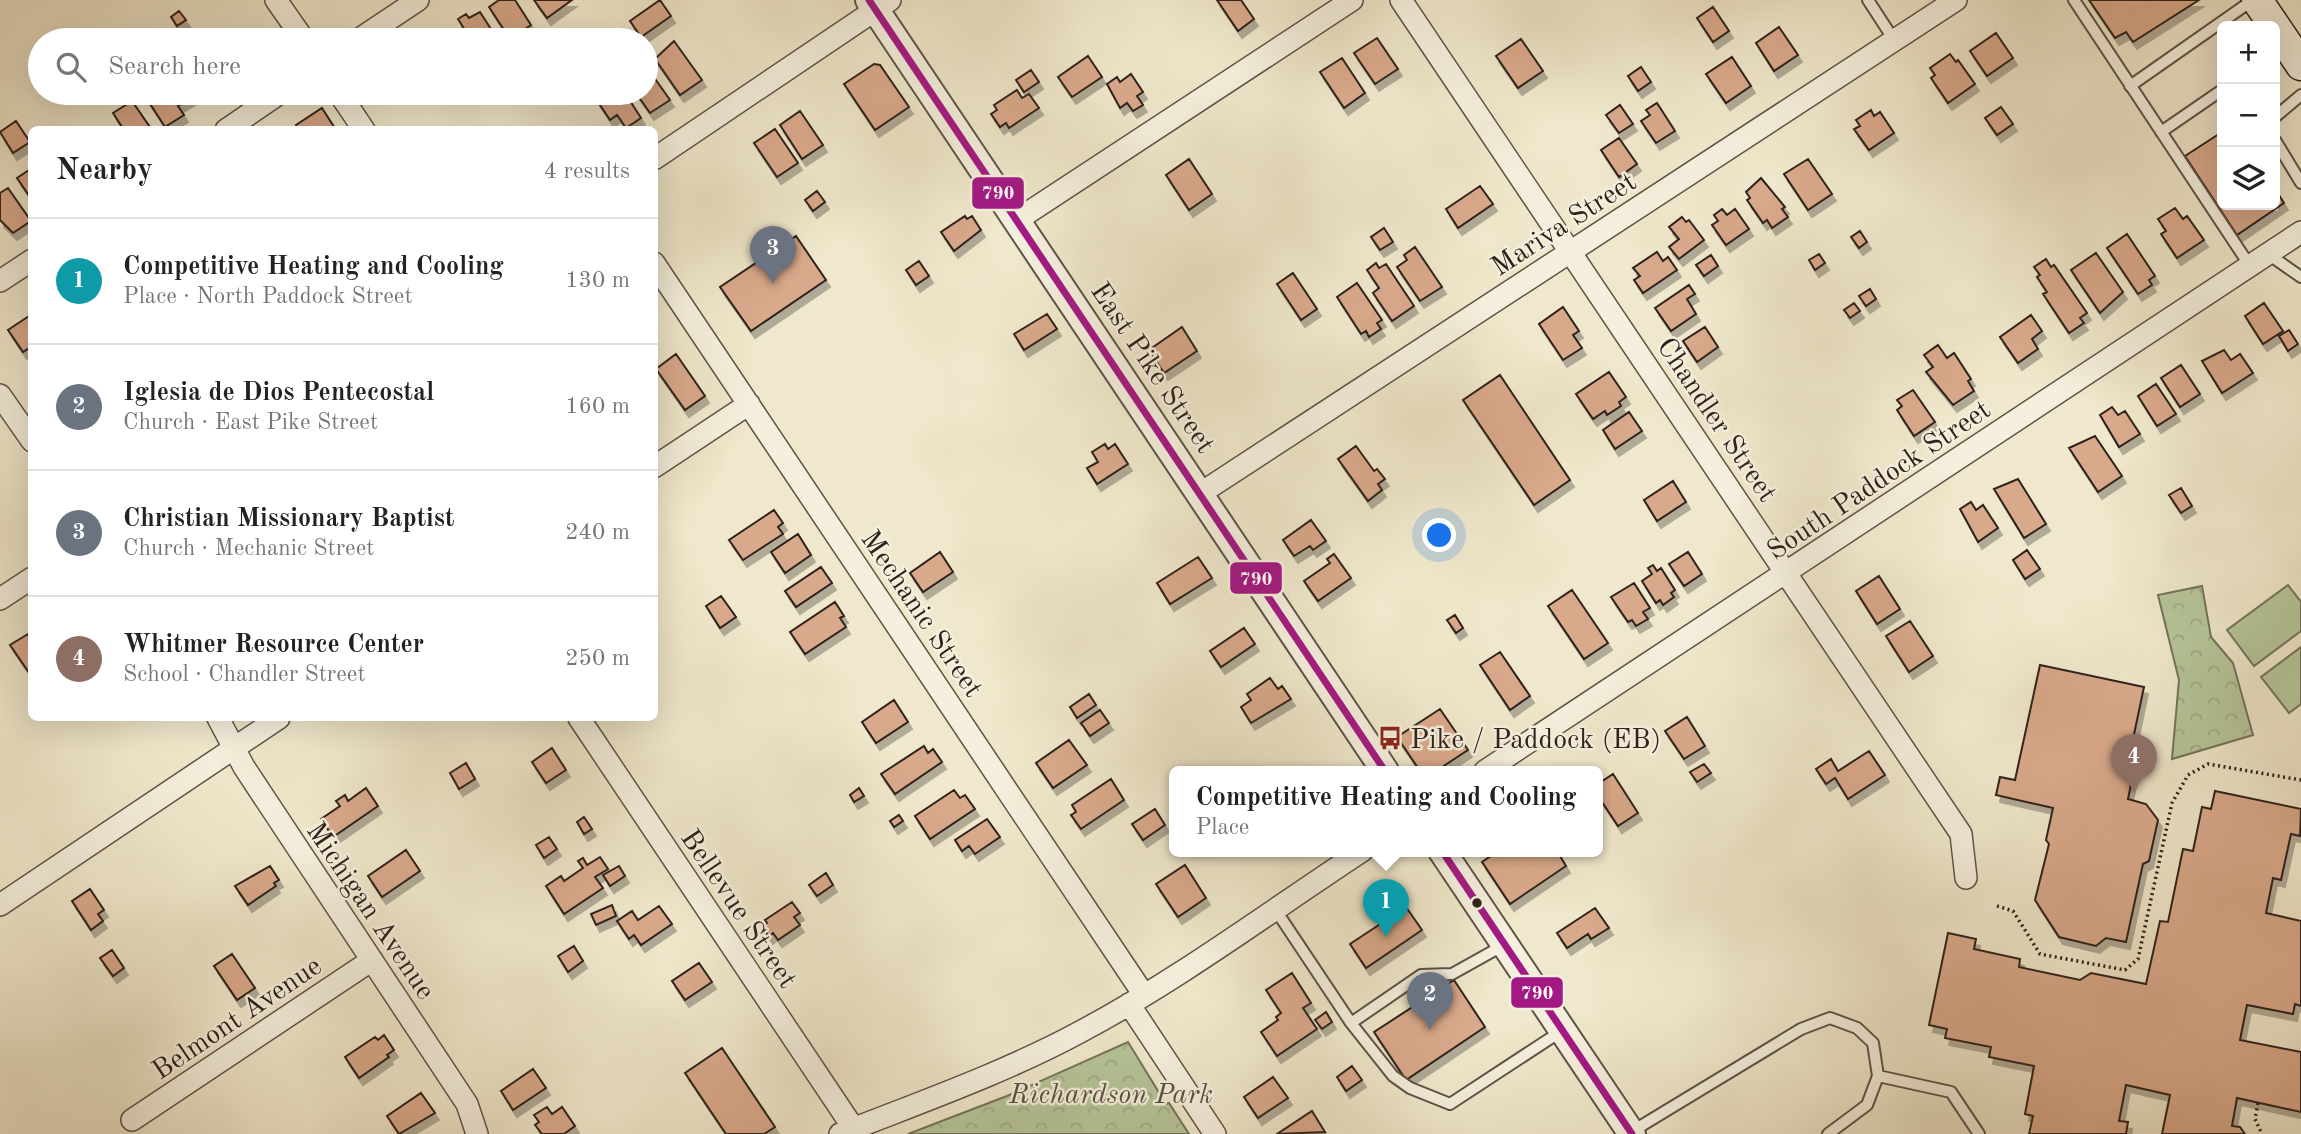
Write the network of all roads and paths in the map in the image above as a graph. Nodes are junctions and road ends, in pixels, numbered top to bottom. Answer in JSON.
{"nodes":[{"id":1,"x":276,"y":0,"type":"edge"},
{"id":2,"x":418,"y":0,"type":"edge"},
{"id":3,"x":1352,"y":0,"type":"edge"},
{"id":4,"x":1401,"y":0,"type":"edge"},
{"id":5,"x":1868,"y":0,"type":"edge"},
{"id":6,"x":1956,"y":0,"type":"edge"},
{"id":7,"x":2074,"y":0,"type":"edge"},
{"id":8,"x":2255,"y":0,"type":"edge"},
{"id":9,"x":878,"y":3,"type":"edge"},
{"id":10,"x":295,"y":28,"type":"edge"},
{"id":11,"x":376,"y":28,"type":"edge"},
{"id":12,"x":1895,"y":40,"type":"junction"},
{"id":13,"x":2288,"y":55,"type":"edge"},
{"id":14,"x":2130,"y":86,"type":"junction"},
{"id":15,"x":2217,"y":93,"type":"edge"},
{"id":16,"x":2301,"y":95,"type":"edge"},
{"id":17,"x":262,"y":105,"type":"edge"},
{"id":18,"x":347,"y":105,"type":"edge"},
{"id":19,"x":2280,"y":113,"type":"edge"},
{"id":20,"x":232,"y":126,"type":"edge"},
{"id":21,"x":360,"y":126,"type":"edge"},
{"id":22,"x":2161,"y":132,"type":"junction"},
{"id":23,"x":2279,"y":147,"type":"edge"},
{"id":24,"x":658,"y":156,"type":"edge"},
{"id":25,"x":2301,"y":183,"type":"edge"},
{"id":26,"x":1017,"y":220,"type":"junction"},
{"id":27,"x":2300,"y":236,"type":"edge"},
{"id":28,"x":1572,"y":251,"type":"junction"},
{"id":29,"x":2268,"y":254,"type":"junction"},
{"id":30,"x":28,"y":263,"type":"edge"},
{"id":31,"x":2250,"y":266,"type":"junction"},
{"id":32,"x":658,"y":269,"type":"edge"},
{"id":33,"x":2301,"y":277,"type":"edge"},
{"id":34,"x":0,"y":281,"type":"edge"},
{"id":35,"x":0,"y":395,"type":"edge"},
{"id":36,"x":749,"y":404,"type":"junction"},
{"id":37,"x":28,"y":435,"type":"edge"},
{"id":38,"x":658,"y":464,"type":"edge"},
{"id":39,"x":1201,"y":493,"type":"junction"},
{"id":40,"x":1787,"y":572,"type":"junction"},
{"id":41,"x":28,"y":581,"type":"edge"},
{"id":42,"x":0,"y":599,"type":"edge"},
{"id":43,"x":220,"y":721,"type":"edge"},
{"id":44,"x":274,"y":721,"type":"edge"},
{"id":45,"x":581,"y":721,"type":"edge"},
{"id":46,"x":234,"y":747,"type":"junction"},
{"id":47,"x":1382,"y":766,"type":"edge"},
{"id":48,"x":1493,"y":766,"type":"edge"},
{"id":49,"x":2301,"y":780,"type":"edge"},
{"id":50,"x":1353,"y":857,"type":"edge"},
{"id":51,"x":1447,"y":857,"type":"edge"},
{"id":52,"x":1966,"y":878,"type":"dead end"},
{"id":53,"x":0,"y":905,"type":"edge"},
{"id":54,"x":1997,"y":906,"type":"dead end"},
{"id":55,"x":1275,"y":909,"type":"junction"},
{"id":56,"x":1505,"y":944,"type":"junction"},
{"id":57,"x":372,"y":960,"type":"junction"},
{"id":58,"x":1137,"y":999,"type":"junction"},
{"id":59,"x":1351,"y":1023,"type":"junction"},
{"id":60,"x":1563,"y":1030,"type":"junction"},
{"id":61,"x":1878,"y":1076,"type":"junction"},
{"id":62,"x":2258,"y":1103,"type":"dead end"},
{"id":63,"x":132,"y":1120,"type":"dead end"},
{"id":64,"x":847,"y":1131,"type":"edge"},
{"id":65,"x":1632,"y":1133,"type":"edge"},
{"id":66,"x":477,"y":1134,"type":"edge"},
{"id":67,"x":1215,"y":1134,"type":"edge"},
{"id":68,"x":1828,"y":1134,"type":"edge"},
{"id":69,"x":1979,"y":1134,"type":"edge"},
{"id":70,"x":2262,"y":1134,"type":"edge"}],
"edges":[{"from":1,"to":10,"type":"street"},
{"from":2,"to":11,"type":"street"},
{"from":3,"to":26,"type":"street"},
{"from":4,"to":28,"type":"street","name":"Chandler Street"},
{"from":5,"to":12,"type":"lane"},
{"from":6,"to":12,"type":"street","name":"Mariva Street"},
{"from":7,"to":14,"type":"lane"},
{"from":8,"to":13,"type":"main road"},
{"from":8,"to":14,"type":"lane"},
{"from":9,"to":24,"type":"street"},
{"from":9,"to":26,"type":"street","name":"East Pike Street"},
{"from":12,"to":28,"type":"street","name":"Mariva Street"},
{"from":14,"to":22,"type":"lane"},
{"from":15,"to":22,"type":"lane"},
{"from":16,"to":19,"type":"lane"},
{"from":17,"to":20,"type":"street"},
{"from":18,"to":21,"type":"street"},
{"from":22,"to":31,"type":"lane"},
{"from":23,"to":25,"type":"lane"},
{"from":26,"to":39,"type":"street","name":"East Pike Street"},
{"from":27,"to":29,"type":"street","name":"South Paddock Street"},
{"from":28,"to":39,"type":"street","name":"Mariva Street"},
{"from":28,"to":40,"type":"street","name":"Chandler Street"},
{"from":29,"to":31,"type":"street","name":"South Paddock Street"},
{"from":29,"to":33,"type":"lane"},
{"from":30,"to":34,"type":"street"},
{"from":31,"to":40,"type":"street","name":"South Paddock Street"},
{"from":32,"to":36,"type":"street","name":"Mechanic Street"},
{"from":35,"to":37,"type":"street"},
{"from":36,"to":38,"type":"street"},
{"from":36,"to":58,"type":"street","name":"Mechanic Street"},
{"from":39,"to":47,"type":"street","name":"East Pike Street"},
{"from":40,"to":48,"type":"street","name":"South Paddock Street"},
{"from":40,"to":52,"type":"street","name":"Chandler Street"},
{"from":41,"to":42,"type":"street"},
{"from":43,"to":46,"type":"street","name":"Michigan Avenue"},
{"from":44,"to":46,"type":"street"},
{"from":45,"to":64,"type":"street","name":"Bellevue Street"},
{"from":46,"to":53,"type":"street"},
{"from":46,"to":57,"type":"street","name":"Michigan Avenue"},
{"from":49,"to":54,"type":"path"},
{"from":50,"to":55,"type":"street"},
{"from":51,"to":56,"type":"street"},
{"from":55,"to":58,"type":"street"},
{"from":55,"to":59,"type":"lane"},
{"from":56,"to":59,"type":"lane"},
{"from":56,"to":60,"type":"street"},
{"from":57,"to":63,"type":"street","name":"Belmont Avenue"},
{"from":57,"to":66,"type":"street","name":"Michigan Avenue"},
{"from":58,"to":64,"type":"street"},
{"from":58,"to":67,"type":"street","name":"Mechanic Street"},
{"from":59,"to":60,"type":"lane"},
{"from":60,"to":65,"type":"street"},
{"from":61,"to":65,"type":"lane"},
{"from":61,"to":68,"type":"lane"},
{"from":61,"to":69,"type":"lane"},
{"from":62,"to":70,"type":"path"}]}
